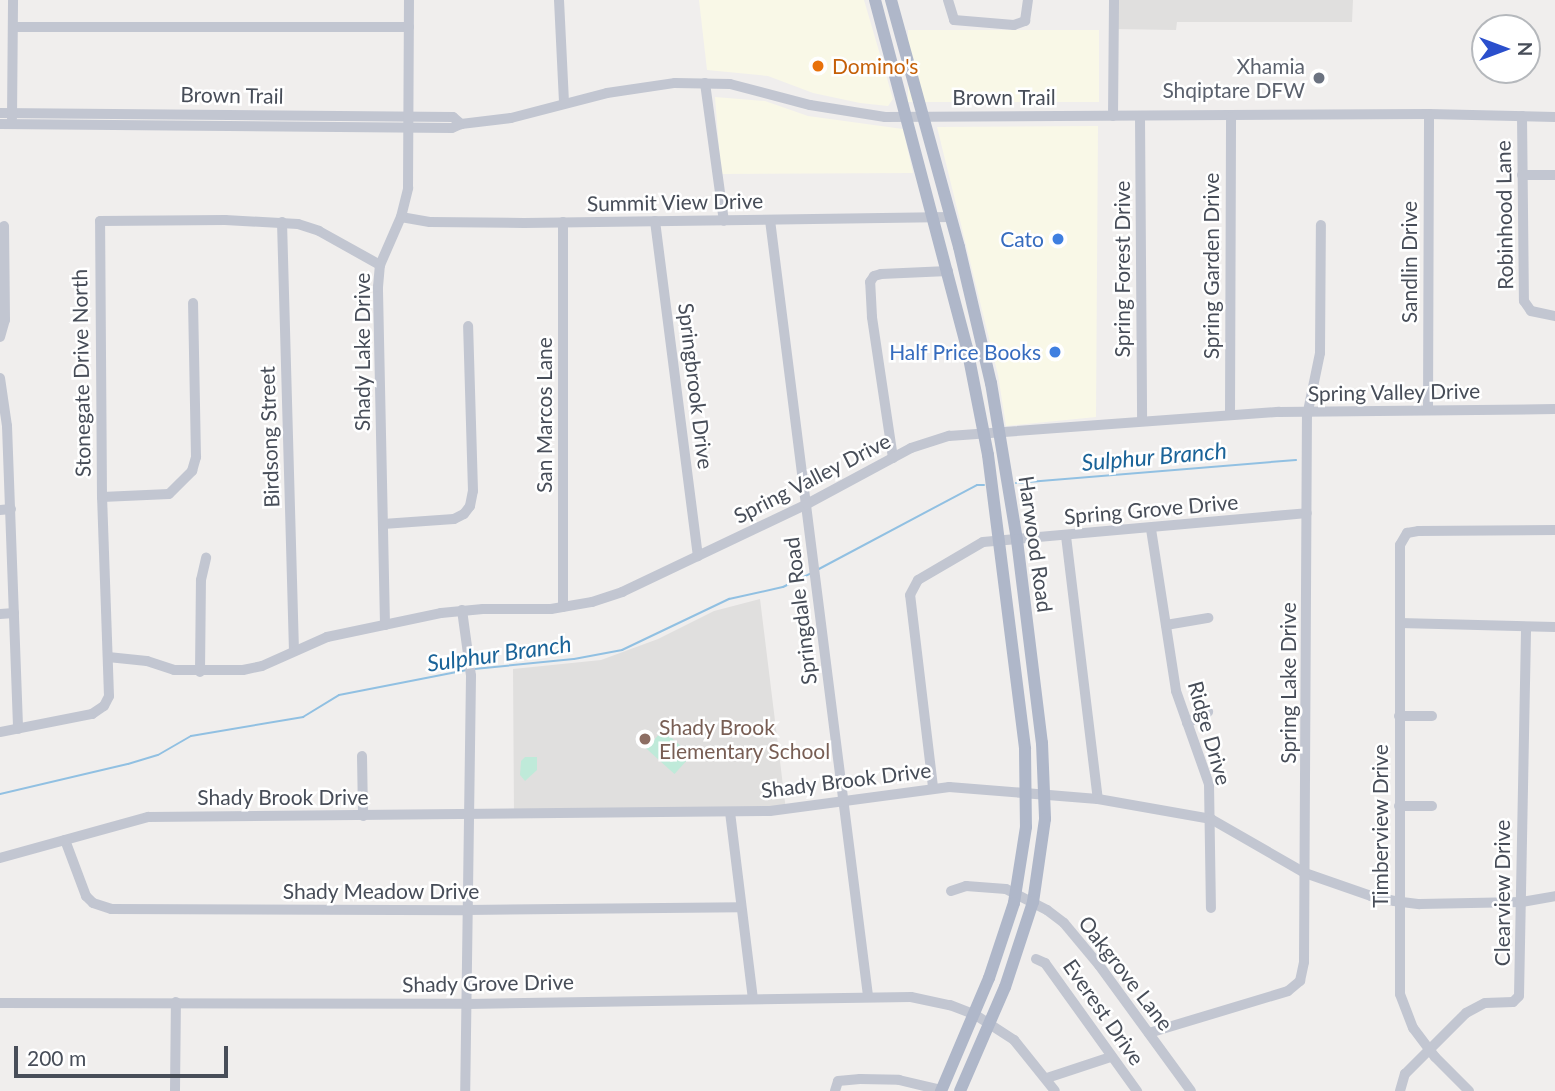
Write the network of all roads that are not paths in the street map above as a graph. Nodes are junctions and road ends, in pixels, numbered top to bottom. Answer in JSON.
{"nodes":[{"id":1,"x":13,"y":0,"type":"edge"},
{"id":2,"x":409,"y":0,"type":"edge"},
{"id":3,"x":559,"y":0,"type":"edge"},
{"id":4,"x":875,"y":0,"type":"edge"},
{"id":5,"x":891,"y":0,"type":"edge"},
{"id":6,"x":948,"y":0,"type":"edge"},
{"id":7,"x":1028,"y":0,"type":"edge"},
{"id":8,"x":1114,"y":0,"type":"edge"},
{"id":9,"x":13,"y":27,"type":"junction"},
{"id":10,"x":409,"y":27,"type":"junction"},
{"id":11,"x":705,"y":83,"type":"junction"},
{"id":12,"x":564,"y":103,"type":"junction"},
{"id":13,"x":0,"y":113,"type":"edge"},
{"id":14,"x":12,"y":113,"type":"junction"},
{"id":15,"x":210,"y":113,"type":"junction"},
{"id":16,"x":1429,"y":114,"type":"junction"},
{"id":17,"x":1114,"y":116,"type":"junction"},
{"id":18,"x":1522,"y":116,"type":"junction"},
{"id":19,"x":409,"y":117,"type":"junction"},
{"id":20,"x":908,"y":117,"type":"junction"},
{"id":21,"x":923,"y":117,"type":"junction"},
{"id":22,"x":1140,"y":117,"type":"junction"},
{"id":23,"x":1231,"y":117,"type":"junction"},
{"id":24,"x":1555,"y":117,"type":"edge"},
{"id":25,"x":0,"y":124,"type":"edge"},
{"id":26,"x":12,"y":124,"type":"junction"},
{"id":27,"x":461,"y":124,"type":"junction"},
{"id":28,"x":210,"y":126,"type":"junction"},
{"id":29,"x":409,"y":128,"type":"junction"},
{"id":30,"x":1522,"y":175,"type":"junction"},
{"id":31,"x":1555,"y":175,"type":"edge"},
{"id":32,"x":401,"y":217,"type":"junction"},
{"id":33,"x":934,"y":217,"type":"junction"},
{"id":34,"x":951,"y":217,"type":"junction"},
{"id":35,"x":771,"y":220,"type":"junction"},
{"id":36,"x":655,"y":221,"type":"junction"},
{"id":37,"x":724,"y":221,"type":"junction"},
{"id":38,"x":282,"y":222,"type":"junction"},
{"id":39,"x":563,"y":222,"type":"junction"},
{"id":40,"x":1321,"y":225,"type":"dead end"},
{"id":41,"x":5,"y":226,"type":"dead end"},
{"id":42,"x":380,"y":265,"type":"junction"},
{"id":43,"x":948,"y":271,"type":"junction"},
{"id":44,"x":193,"y":303,"type":"dead end"},
{"id":45,"x":1555,"y":316,"type":"edge"},
{"id":46,"x":468,"y":326,"type":"dead end"},
{"id":47,"x":0,"y":337,"type":"edge"},
{"id":48,"x":0,"y":379,"type":"edge"},
{"id":49,"x":1428,"y":410,"type":"junction"},
{"id":50,"x":1555,"y":410,"type":"edge"},
{"id":51,"x":1308,"y":412,"type":"junction"},
{"id":52,"x":1230,"y":415,"type":"junction"},
{"id":53,"x":1142,"y":421,"type":"junction"},
{"id":54,"x":999,"y":432,"type":"junction"},
{"id":55,"x":984,"y":433,"type":"junction"},
{"id":56,"x":893,"y":458,"type":"junction"},
{"id":57,"x":102,"y":497,"type":"junction"},
{"id":58,"x":807,"y":504,"type":"junction"},
{"id":59,"x":5,"y":510,"type":"edge"},
{"id":60,"x":1307,"y":513,"type":"junction"},
{"id":61,"x":383,"y":524,"type":"junction"},
{"id":62,"x":1151,"y":529,"type":"junction"},
{"id":63,"x":1555,"y":530,"type":"edge"},
{"id":64,"x":1066,"y":536,"type":"junction"},
{"id":65,"x":1017,"y":540,"type":"junction"},
{"id":66,"x":999,"y":541,"type":"junction"},
{"id":67,"x":698,"y":556,"type":"junction"},
{"id":68,"x":206,"y":558,"type":"dead end"},
{"id":69,"x":563,"y":607,"type":"junction"},
{"id":70,"x":462,"y":610,"type":"junction"},
{"id":71,"x":14,"y":613,"type":"junction"},
{"id":72,"x":0,"y":614,"type":"edge"},
{"id":73,"x":1209,"y":618,"type":"dead end"},
{"id":74,"x":1400,"y":623,"type":"junction"},
{"id":75,"x":385,"y":625,"type":"junction"},
{"id":76,"x":1166,"y":625,"type":"junction"},
{"id":77,"x":1526,"y":627,"type":"junction"},
{"id":78,"x":1555,"y":627,"type":"edge"},
{"id":79,"x":294,"y":651,"type":"junction"},
{"id":80,"x":108,"y":657,"type":"junction"},
{"id":81,"x":200,"y":672,"type":"junction"},
{"id":82,"x":1208,"y":712,"type":"dead end"},
{"id":83,"x":1399,"y":716,"type":"junction"},
{"id":84,"x":1432,"y":716,"type":"dead end"},
{"id":85,"x":1187,"y":723,"type":"junction"},
{"id":86,"x":18,"y":729,"type":"junction"},
{"id":87,"x":0,"y":732,"type":"edge"},
{"id":88,"x":362,"y":756,"type":"dead end"},
{"id":89,"x":933,"y":787,"type":"junction"},
{"id":90,"x":1027,"y":792,"type":"junction"},
{"id":91,"x":1045,"y":793,"type":"junction"},
{"id":92,"x":1098,"y":799,"type":"junction"},
{"id":93,"x":843,"y":800,"type":"junction"},
{"id":94,"x":1399,"y":806,"type":"junction"},
{"id":95,"x":1432,"y":806,"type":"dead end"},
{"id":96,"x":730,"y":811,"type":"junction"},
{"id":97,"x":363,"y":816,"type":"junction"},
{"id":98,"x":470,"y":816,"type":"junction"},
{"id":99,"x":1211,"y":819,"type":"junction"},
{"id":100,"x":65,"y":840,"type":"junction"},
{"id":101,"x":0,"y":858,"type":"edge"},
{"id":102,"x":1305,"y":873,"type":"junction"},
{"id":103,"x":951,"y":891,"type":"dead end"},
{"id":104,"x":1016,"y":894,"type":"junction"},
{"id":105,"x":1555,"y":896,"type":"edge"},
{"id":106,"x":1399,"y":901,"type":"junction"},
{"id":107,"x":1033,"y":902,"type":"junction"},
{"id":108,"x":1522,"y":902,"type":"junction"},
{"id":109,"x":741,"y":906,"type":"junction"},
{"id":110,"x":1211,"y":908,"type":"dead end"},
{"id":111,"x":467,"y":910,"type":"junction"},
{"id":112,"x":1036,"y":958,"type":"dead end"},
{"id":113,"x":868,"y":996,"type":"junction"},
{"id":114,"x":753,"y":998,"type":"junction"},
{"id":115,"x":176,"y":1002,"type":"junction"},
{"id":116,"x":0,"y":1003,"type":"edge"},
{"id":117,"x":467,"y":1004,"type":"junction"},
{"id":118,"x":974,"y":1014,"type":"junction"},
{"id":119,"x":988,"y":1025,"type":"junction"},
{"id":120,"x":1149,"y":1033,"type":"junction"},
{"id":121,"x":1428,"y":1049,"type":"junction"},
{"id":122,"x":1111,"y":1057,"type":"junction"},
{"id":123,"x":1046,"y":1078,"type":"junction"},
{"id":124,"x":941,"y":1090,"type":"edge"},
{"id":125,"x":175,"y":1091,"type":"edge"},
{"id":126,"x":466,"y":1091,"type":"edge"},
{"id":127,"x":835,"y":1091,"type":"edge"},
{"id":128,"x":960,"y":1091,"type":"edge"},
{"id":129,"x":1055,"y":1091,"type":"edge"},
{"id":130,"x":1137,"y":1091,"type":"edge"},
{"id":131,"x":1191,"y":1091,"type":"edge"},
{"id":132,"x":1400,"y":1091,"type":"edge"},
{"id":133,"x":1469,"y":1091,"type":"edge"}],
"edges":[{"from":1,"to":9,"type":"street"},
{"from":2,"to":10,"type":"street","name":"Shady Lake Drive"},
{"from":3,"to":12,"type":"street"},
{"from":4,"to":20,"type":"main road","name":"Harwood Road"},
{"from":5,"to":21,"type":"main road","name":"Harwood Road"},
{"from":6,"to":7,"type":"street"},
{"from":8,"to":17,"type":"street"},
{"from":9,"to":10,"type":"street"},
{"from":9,"to":14,"type":"street"},
{"from":10,"to":19,"type":"street","name":"Shady Lake Drive"},
{"from":11,"to":12,"type":"street","name":"Brown Trail"},
{"from":11,"to":20,"type":"street","name":"Brown Trail"},
{"from":11,"to":37,"type":"street"},
{"from":12,"to":27,"type":"street","name":"Brown Trail"},
{"from":13,"to":14,"type":"street","name":"Brown Trail"},
{"from":14,"to":15,"type":"street","name":"Brown Trail"},
{"from":14,"to":26,"type":"street"},
{"from":15,"to":19,"type":"street","name":"Brown Trail"},
{"from":15,"to":28,"type":"street"},
{"from":16,"to":18,"type":"street","name":"Brown Trail"},
{"from":16,"to":23,"type":"street","name":"Brown Trail"},
{"from":16,"to":49,"type":"street","name":"Sandlin Drive"},
{"from":17,"to":21,"type":"street","name":"Brown Trail"},
{"from":17,"to":22,"type":"street","name":"Brown Trail"},
{"from":18,"to":24,"type":"street","name":"Brown Trail"},
{"from":18,"to":30,"type":"street","name":"Robinhood Lane"},
{"from":19,"to":27,"type":"street","name":"Brown Trail"},
{"from":19,"to":29,"type":"street","name":"Shady Lake Drive"},
{"from":20,"to":21,"type":"street","name":"Brown Trail"},
{"from":20,"to":33,"type":"main road","name":"Harwood Road"},
{"from":21,"to":34,"type":"main road","name":"Harwood Road"},
{"from":22,"to":23,"type":"street","name":"Brown Trail"},
{"from":22,"to":53,"type":"street","name":"Spring Forest Drive"},
{"from":23,"to":52,"type":"street","name":"Spring Garden Drive"},
{"from":25,"to":26,"type":"street","name":"Brown Trail"},
{"from":26,"to":28,"type":"street","name":"Brown Trail"},
{"from":27,"to":29,"type":"street","name":"Brown Trail"},
{"from":28,"to":29,"type":"street","name":"Brown Trail"},
{"from":29,"to":32,"type":"street","name":"Shady Lake Drive"},
{"from":30,"to":31,"type":"street"},
{"from":30,"to":45,"type":"street","name":"Robinhood Lane"},
{"from":32,"to":39,"type":"street","name":"Summit View Drive"},
{"from":32,"to":42,"type":"street","name":"Shady Lake Drive"},
{"from":33,"to":34,"type":"street","name":"Summit View Drive"},
{"from":33,"to":35,"type":"street","name":"Summit View Drive"},
{"from":33,"to":43,"type":"main road","name":"Harwood Road"},
{"from":34,"to":54,"type":"main road","name":"Harwood Road"},
{"from":35,"to":37,"type":"street","name":"Summit View Drive"},
{"from":35,"to":58,"type":"street","name":"Springdale Road"},
{"from":36,"to":37,"type":"street","name":"Summit View Drive"},
{"from":36,"to":39,"type":"street","name":"Summit View Drive"},
{"from":36,"to":67,"type":"street","name":"Springbrook Drive"},
{"from":38,"to":42,"type":"street","name":"Stonegate Drive North"},
{"from":38,"to":57,"type":"street","name":"Stonegate Drive North"},
{"from":38,"to":79,"type":"street","name":"Birdsong Street"},
{"from":39,"to":69,"type":"street","name":"San Marcos Lane"},
{"from":40,"to":51,"type":"street","name":"Spring Lake Drive"},
{"from":41,"to":47,"type":"street"},
{"from":42,"to":61,"type":"street","name":"Shady Lake Drive"},
{"from":43,"to":55,"type":"main road","name":"Harwood Road"},
{"from":43,"to":56,"type":"street"},
{"from":44,"to":57,"type":"street"},
{"from":46,"to":61,"type":"street"},
{"from":48,"to":59,"type":"street"},
{"from":49,"to":50,"type":"street","name":"Spring Valley Drive"},
{"from":49,"to":51,"type":"street","name":"Spring Valley Drive"},
{"from":51,"to":52,"type":"street","name":"Spring Valley Drive"},
{"from":51,"to":60,"type":"street","name":"Spring Lake Drive"},
{"from":52,"to":53,"type":"street","name":"Spring Valley Drive"},
{"from":53,"to":54,"type":"street","name":"Spring Valley Drive"},
{"from":54,"to":55,"type":"street","name":"Spring Valley Drive"},
{"from":54,"to":65,"type":"main road","name":"Harwood Road"},
{"from":55,"to":56,"type":"street","name":"Spring Valley Drive"},
{"from":55,"to":66,"type":"main road","name":"Harwood Road"},
{"from":56,"to":58,"type":"street","name":"Spring Valley Drive"},
{"from":57,"to":80,"type":"street","name":"Stonegate Drive North"},
{"from":58,"to":67,"type":"street","name":"Spring Valley Drive"},
{"from":58,"to":93,"type":"street","name":"Springdale Road"},
{"from":59,"to":71,"type":"street"},
{"from":60,"to":62,"type":"street","name":"Spring Grove Drive"},
{"from":60,"to":102,"type":"street","name":"Spring Lake Drive"},
{"from":61,"to":75,"type":"street","name":"Shady Lake Drive"},
{"from":62,"to":64,"type":"street","name":"Spring Grove Drive"},
{"from":62,"to":76,"type":"street","name":"Ridge Drive"},
{"from":63,"to":74,"type":"street","name":"Timberview Drive"},
{"from":64,"to":65,"type":"street","name":"Spring Grove Drive"},
{"from":64,"to":92,"type":"street"},
{"from":65,"to":66,"type":"street","name":"Spring Grove Drive"},
{"from":65,"to":91,"type":"main road","name":"Harwood Road"},
{"from":66,"to":89,"type":"street","name":"Spring Grove Drive"},
{"from":66,"to":90,"type":"main road","name":"Harwood Road"},
{"from":67,"to":69,"type":"street","name":"Spring Valley Drive"},
{"from":68,"to":81,"type":"street"},
{"from":69,"to":70,"type":"street","name":"Spring Valley Drive"},
{"from":70,"to":75,"type":"street","name":"Spring Valley Drive"},
{"from":70,"to":98,"type":"street"},
{"from":71,"to":72,"type":"street"},
{"from":71,"to":86,"type":"street"},
{"from":73,"to":76,"type":"street"},
{"from":74,"to":77,"type":"street"},
{"from":74,"to":83,"type":"street","name":"Timberview Drive"},
{"from":75,"to":79,"type":"street","name":"Spring Valley Drive"},
{"from":76,"to":85,"type":"street","name":"Ridge Drive"},
{"from":77,"to":78,"type":"street"},
{"from":77,"to":108,"type":"street","name":"Clearview Drive"},
{"from":79,"to":81,"type":"street","name":"Spring Valley Drive"},
{"from":80,"to":81,"type":"street","name":"Spring Valley Drive"},
{"from":80,"to":86,"type":"street","name":"Stonegate Drive North"},
{"from":82,"to":85,"type":"street"},
{"from":83,"to":84,"type":"street"},
{"from":83,"to":94,"type":"street","name":"Timberview Drive"},
{"from":85,"to":99,"type":"street","name":"Ridge Drive"},
{"from":86,"to":87,"type":"street","name":"Stonegate Drive North"},
{"from":88,"to":97,"type":"street"},
{"from":89,"to":90,"type":"street","name":"Shady Brook Drive"},
{"from":89,"to":93,"type":"street","name":"Shady Brook Drive"},
{"from":90,"to":91,"type":"street","name":"Shady Brook Drive"},
{"from":90,"to":104,"type":"main road","name":"Harwood Road"},
{"from":91,"to":92,"type":"street","name":"Shady Brook Drive"},
{"from":91,"to":107,"type":"main road","name":"Harwood Road"},
{"from":92,"to":99,"type":"street","name":"Shady Brook Drive"},
{"from":93,"to":96,"type":"street","name":"Shady Brook Drive"},
{"from":93,"to":113,"type":"street","name":"Springdale Road"},
{"from":94,"to":95,"type":"street"},
{"from":94,"to":106,"type":"street","name":"Timberview Drive"},
{"from":96,"to":98,"type":"street","name":"Shady Brook Drive"},
{"from":96,"to":109,"type":"street"},
{"from":97,"to":98,"type":"street","name":"Shady Brook Drive"},
{"from":97,"to":100,"type":"street","name":"Shady Brook Drive"},
{"from":98,"to":111,"type":"street"},
{"from":99,"to":102,"type":"street","name":"Shady Brook Drive"},
{"from":99,"to":110,"type":"street","name":"Ridge Drive"},
{"from":100,"to":101,"type":"street","name":"Shady Brook Drive"},
{"from":100,"to":111,"type":"street","name":"Shady Meadow Drive"},
{"from":102,"to":106,"type":"street","name":"Shady Brook Drive"},
{"from":102,"to":120,"type":"street","name":"Spring Lake Drive"},
{"from":103,"to":104,"type":"street","name":"Oakgrove Lane"},
{"from":104,"to":107,"type":"street","name":"Oakgrove Lane"},
{"from":104,"to":118,"type":"main road","name":"Harwood Road"},
{"from":105,"to":108,"type":"street","name":"Shady Brook Drive"},
{"from":106,"to":108,"type":"street","name":"Shady Brook Drive"},
{"from":106,"to":121,"type":"street","name":"Timberview Drive"},
{"from":107,"to":119,"type":"main road","name":"Harwood Road"},
{"from":107,"to":120,"type":"street","name":"Oakgrove Lane"},
{"from":108,"to":121,"type":"street","name":"Clearview Drive"},
{"from":109,"to":111,"type":"street","name":"Shady Meadow Drive"},
{"from":109,"to":114,"type":"street"},
{"from":111,"to":117,"type":"street"},
{"from":112,"to":122,"type":"street","name":"Everest Drive"},
{"from":113,"to":114,"type":"street","name":"Shady Grove Drive"},
{"from":113,"to":118,"type":"street","name":"Shady Grove Drive"},
{"from":114,"to":117,"type":"street","name":"Shady Grove Drive"},
{"from":115,"to":116,"type":"street","name":"Shady Grove Drive"},
{"from":115,"to":117,"type":"street","name":"Shady Grove Drive"},
{"from":115,"to":125,"type":"street"},
{"from":117,"to":126,"type":"street"},
{"from":118,"to":119,"type":"street","name":"Shady Grove Drive"},
{"from":118,"to":124,"type":"main road","name":"Harwood Road"},
{"from":119,"to":123,"type":"street","name":"Shady Grove Drive"},
{"from":119,"to":128,"type":"main road","name":"Harwood Road"},
{"from":120,"to":131,"type":"street","name":"Oakgrove Lane"},
{"from":121,"to":132,"type":"street","name":"Clearview Drive"},
{"from":121,"to":133,"type":"street","name":"Timberview Drive"},
{"from":122,"to":123,"type":"street"},
{"from":122,"to":130,"type":"street","name":"Everest Drive"},
{"from":123,"to":129,"type":"street","name":"Shady Grove Drive"},
{"from":124,"to":127,"type":"street"}]}
